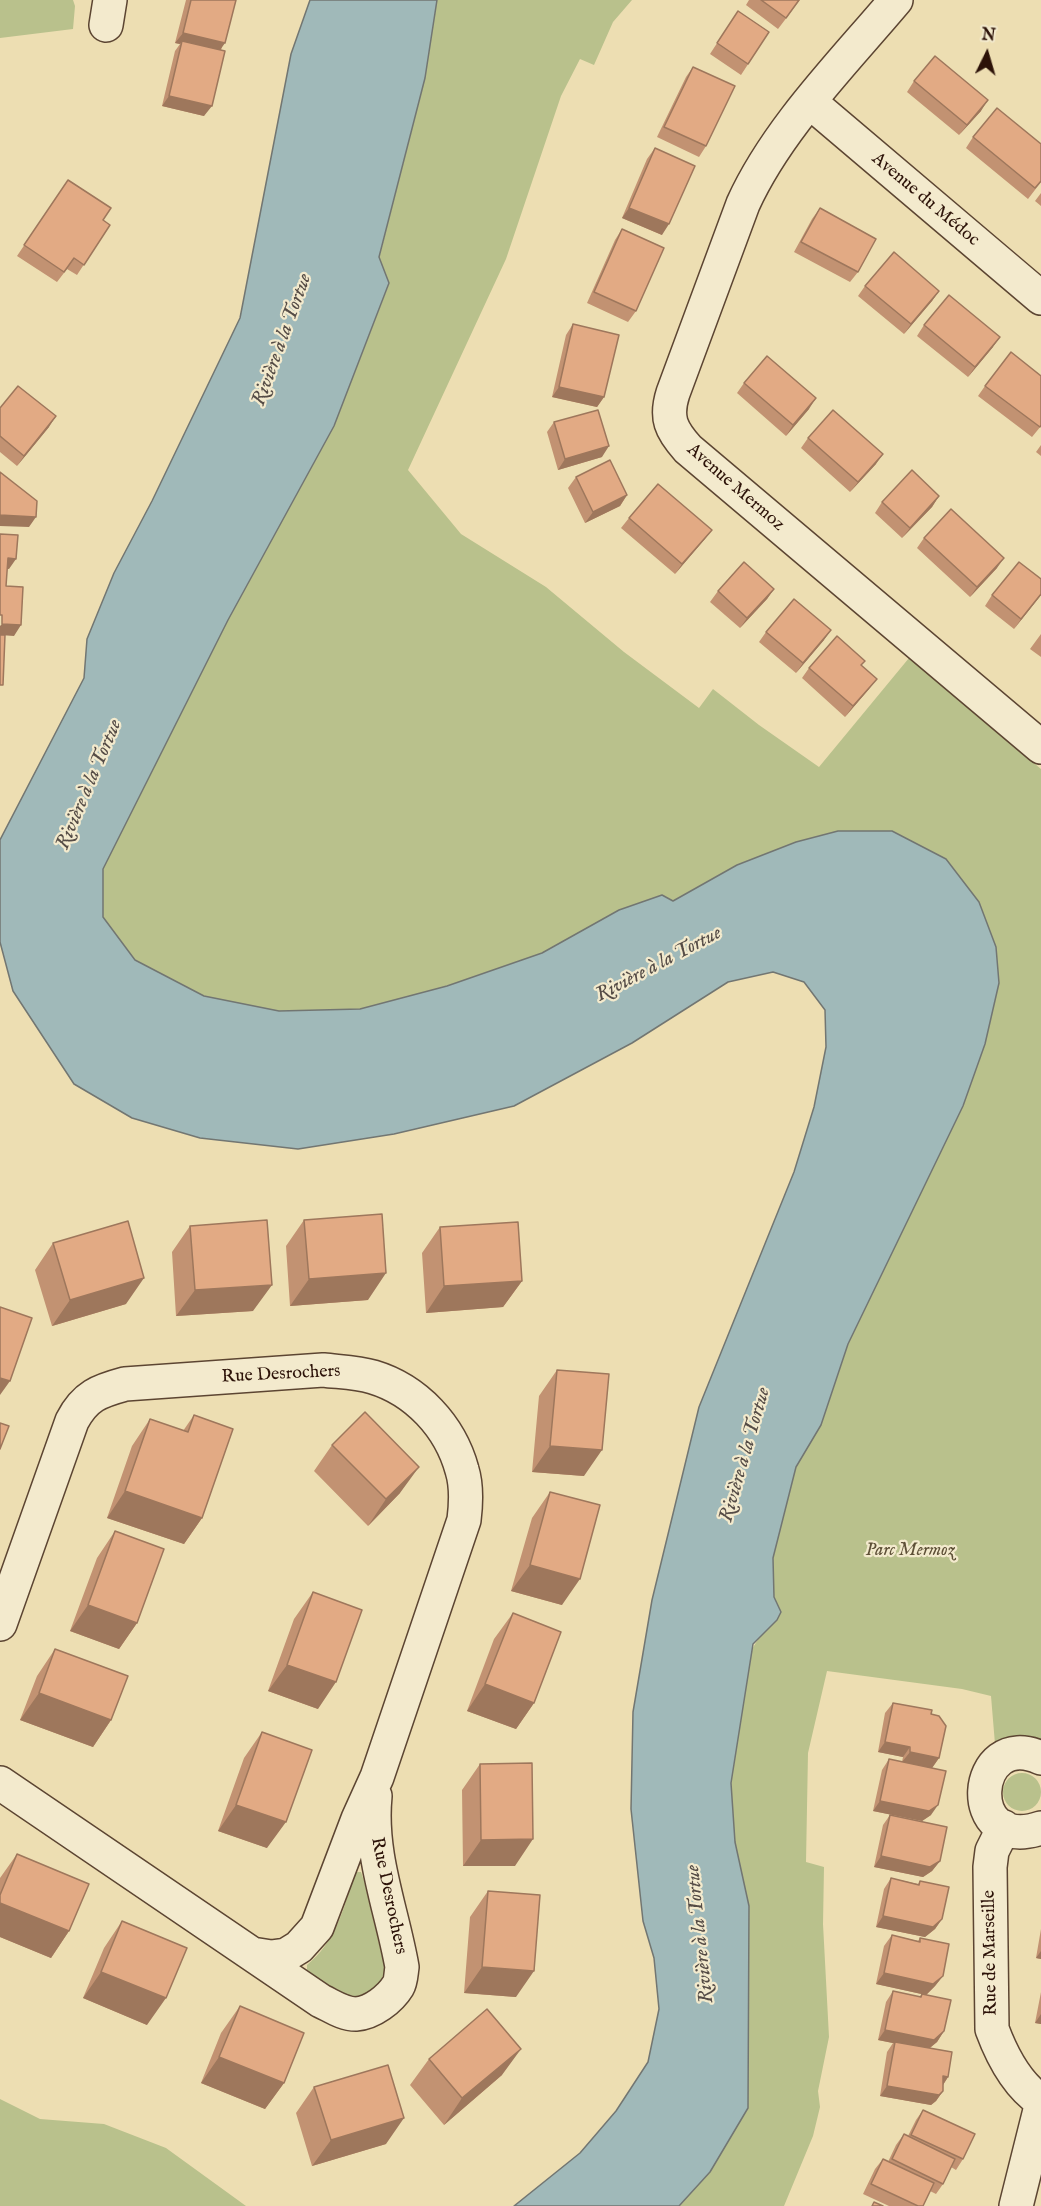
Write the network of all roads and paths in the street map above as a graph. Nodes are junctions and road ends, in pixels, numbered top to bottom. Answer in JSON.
{"nodes":[{"id":1,"x":896,"y":0,"type":"edge"},
{"id":2,"x":810,"y":102,"type":"junction"},
{"id":3,"x":1041,"y":298,"type":"edge"},
{"id":4,"x":1041,"y":747,"type":"edge"},
{"id":5,"x":0,"y":1624,"type":"edge"},
{"id":6,"x":1041,"y":1758,"type":"edge"},
{"id":7,"x":377,"y":1777,"type":"junction"},
{"id":8,"x":0,"y":1783,"type":"edge"},
{"id":9,"x":1004,"y":1827,"type":"junction"},
{"id":10,"x":1041,"y":1828,"type":"edge"},
{"id":11,"x":252,"y":1954,"type":"junction"},
{"id":12,"x":1041,"y":2104,"type":"edge"},
{"id":13,"x":1016,"y":2206,"type":"edge"}],
"edges":[{"from":1,"to":2,"type":"street","name":"Avenue Mermoz"},
{"from":2,"to":3,"type":"street","name":"Avenue du Médoc"},
{"from":2,"to":4,"type":"street","name":"Avenue Mermoz"},
{"from":5,"to":7,"type":"street","name":"Rue Desrochers"},
{"from":6,"to":9,"type":"street"},
{"from":7,"to":11,"type":"street","name":"Rue Desrochers"},
{"from":7,"to":11,"type":"street","name":"Rue Desrochers"},
{"from":8,"to":11,"type":"street","name":"Rue Desrochers"},
{"from":9,"to":10,"type":"street"},
{"from":9,"to":12,"type":"street","name":"Rue de Marseille"},
{"from":12,"to":13,"type":"street"}]}
